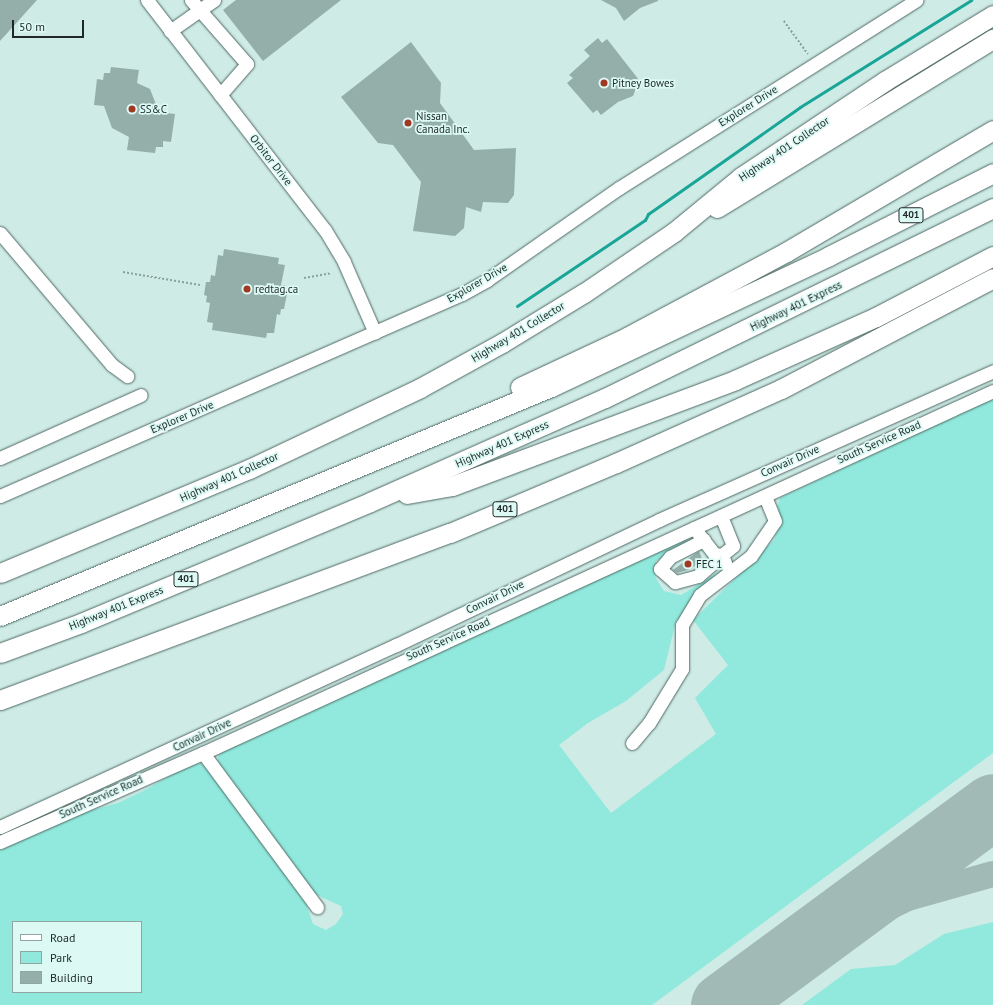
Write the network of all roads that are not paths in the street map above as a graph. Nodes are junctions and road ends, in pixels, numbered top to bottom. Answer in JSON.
{"nodes":[{"id":1,"x":147,"y":0,"type":"edge"},
{"id":2,"x":191,"y":0,"type":"edge"},
{"id":3,"x":214,"y":0,"type":"edge"},
{"id":4,"x":916,"y":0,"type":"edge"},
{"id":5,"x":200,"y":10,"type":"junction"},
{"id":6,"x":993,"y":15,"type":"edge"},
{"id":7,"x":170,"y":31,"type":"junction"},
{"id":8,"x":993,"y":39,"type":"edge"},
{"id":9,"x":220,"y":95,"type":"junction"},
{"id":10,"x":993,"y":130,"type":"edge"},
{"id":11,"x":993,"y":173,"type":"edge"},
{"id":12,"x":993,"y":208,"type":"edge"},
{"id":13,"x":674,"y":232,"type":"junction"},
{"id":14,"x":0,"y":233,"type":"edge"},
{"id":15,"x":993,"y":256,"type":"edge"},
{"id":16,"x":993,"y":278,"type":"edge"},
{"id":17,"x":375,"y":333,"type":"junction"},
{"id":18,"x":993,"y":371,"type":"edge"},
{"id":19,"x":127,"y":376,"type":"dead end"},
{"id":20,"x":993,"y":391,"type":"edge"},
{"id":21,"x":141,"y":395,"type":"dead end"},
{"id":22,"x":484,"y":412,"type":"junction"},
{"id":23,"x":0,"y":458,"type":"edge"},
{"id":24,"x":0,"y":496,"type":"edge"},
{"id":25,"x":765,"y":496,"type":"junction"},
{"id":26,"x":370,"y":502,"type":"junction"},
{"id":27,"x":721,"y":516,"type":"junction"},
{"id":28,"x":694,"y":528,"type":"junction"},
{"id":29,"x":704,"y":540,"type":"junction"},
{"id":30,"x":722,"y":555,"type":"junction"},
{"id":31,"x":0,"y":573,"type":"edge"},
{"id":32,"x":728,"y":574,"type":"junction"},
{"id":33,"x":0,"y":616,"type":"edge"},
{"id":34,"x":0,"y":653,"type":"edge"},
{"id":35,"x":0,"y":700,"type":"edge"},
{"id":36,"x":632,"y":743,"type":"dead end"},
{"id":37,"x":203,"y":753,"type":"junction"},
{"id":38,"x":0,"y":827,"type":"edge"},
{"id":39,"x":0,"y":842,"type":"edge"},
{"id":40,"x":317,"y":907,"type":"dead end"}],
"edges":[{"from":1,"to":7,"type":"street","name":"Orbitor Drive"},
{"from":2,"to":5,"type":"street"},
{"from":3,"to":5,"type":"street"},
{"from":4,"to":17,"type":"street","name":"Explorer Drive"},
{"from":5,"to":7,"type":"street"},
{"from":5,"to":9,"type":"street"},
{"from":6,"to":13,"type":"highway","name":"Highway 401 Collector"},
{"from":7,"to":9,"type":"street","name":"Orbitor Drive"},
{"from":8,"to":13,"type":"highway"},
{"from":9,"to":17,"type":"street","name":"Orbitor Drive"},
{"from":10,"to":22,"type":"highway"},
{"from":11,"to":22,"type":"highway","number":"401"},
{"from":12,"to":26,"type":"highway","name":"Highway 401 Express","number":"401"},
{"from":13,"to":31,"type":"highway","name":"Highway 401 Collector"},
{"from":14,"to":19,"type":"street"},
{"from":15,"to":26,"type":"highway"},
{"from":16,"to":35,"type":"highway","number":"401"},
{"from":17,"to":24,"type":"street","name":"Explorer Drive"},
{"from":18,"to":38,"type":"street","name":"Convair Drive"},
{"from":20,"to":25,"type":"street","name":"South Service Road"},
{"from":21,"to":23,"type":"street"},
{"from":22,"to":33,"type":"highway","number":"401"},
{"from":25,"to":27,"type":"street","name":"South Service Road"},
{"from":25,"to":32,"type":"street"},
{"from":26,"to":34,"type":"highway","name":"Highway 401 Express","number":"401"},
{"from":27,"to":28,"type":"street","name":"South Service Road"},
{"from":27,"to":30,"type":"street"},
{"from":28,"to":29,"type":"street"},
{"from":28,"to":37,"type":"street","name":"South Service Road"},
{"from":29,"to":30,"type":"street"},
{"from":29,"to":30,"type":"street"},
{"from":30,"to":32,"type":"street"},
{"from":32,"to":36,"type":"street"},
{"from":37,"to":39,"type":"street","name":"South Service Road"},
{"from":37,"to":40,"type":"street"}]}
